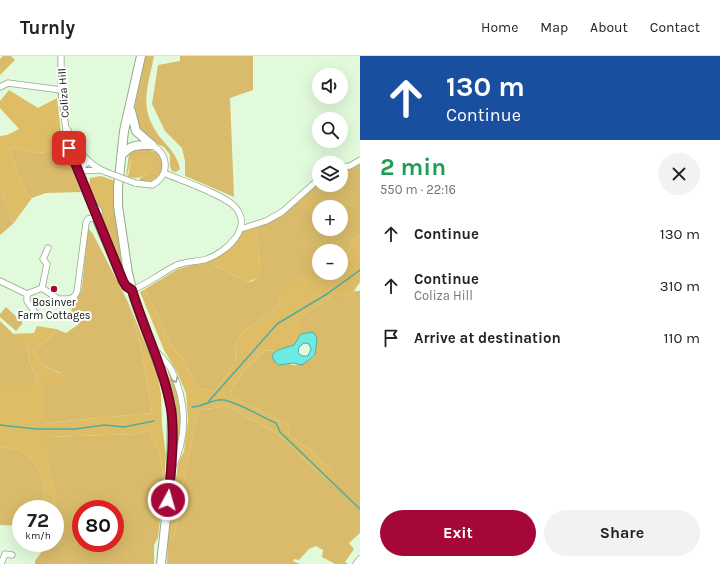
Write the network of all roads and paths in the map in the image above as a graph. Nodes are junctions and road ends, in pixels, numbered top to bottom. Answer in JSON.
{"nodes":[{"id":1,"x":61,"y":56,"type":"edge"},
{"id":2,"x":141,"y":56,"type":"edge"},
{"id":3,"x":0,"y":87,"type":"edge"},
{"id":4,"x":61,"y":90,"type":"junction"},
{"id":5,"x":130,"y":106,"type":"junction"},
{"id":6,"x":66,"y":127,"type":"junction"},
{"id":7,"x":152,"y":145,"type":"junction"},
{"id":8,"x":121,"y":156,"type":"junction"},
{"id":9,"x":360,"y":160,"type":"edge"},
{"id":10,"x":90,"y":164,"type":"junction"},
{"id":11,"x":348,"y":166,"type":"edge"},
{"id":12,"x":77,"y":171,"type":"junction"},
{"id":13,"x":164,"y":173,"type":"junction"},
{"id":14,"x":312,"y":185,"type":"edge"},
{"id":15,"x":96,"y":217,"type":"junction"},
{"id":16,"x":241,"y":229,"type":"junction"},
{"id":17,"x":48,"y":248,"type":"dead end"},
{"id":18,"x":0,"y":281,"type":"edge"},
{"id":19,"x":42,"y":288,"type":"junction"},
{"id":20,"x":132,"y":290,"type":"junction"},
{"id":21,"x":27,"y":294,"type":"junction"},
{"id":22,"x":37,"y":315,"type":"dead end"},
{"id":23,"x":153,"y":348,"type":"junction"},
{"id":24,"x":171,"y":471,"type":"junction"},
{"id":25,"x":12,"y":555,"type":"dead end"},
{"id":26,"x":360,"y":559,"type":"edge"},
{"id":27,"x":1,"y":564,"type":"edge"},
{"id":28,"x":161,"y":564,"type":"edge"},
{"id":29,"x":356,"y":564,"type":"edge"}],
"edges":[{"from":1,"to":4,"type":"street","name":"Coliza Hill"},
{"from":2,"to":5,"type":"highway"},
{"from":3,"to":4,"type":"street"},
{"from":4,"to":6,"type":"street","name":"Coliza Hill"},
{"from":5,"to":7,"type":"highway"},
{"from":5,"to":8,"type":"highway"},
{"from":6,"to":10,"type":"street"},
{"from":6,"to":12,"type":"street","name":"Coliza Hill"},
{"from":7,"to":8,"type":"highway"},
{"from":7,"to":13,"type":"street"},
{"from":8,"to":20,"type":"highway"},
{"from":9,"to":11,"type":"street"},
{"from":10,"to":12,"type":"street"},
{"from":10,"to":13,"type":"street","bridge":true},
{"from":12,"to":15,"type":"street","name":"Coliza Hill"},
{"from":13,"to":16,"type":"street"},
{"from":14,"to":16,"type":"street"},
{"from":15,"to":19,"type":"street"},
{"from":15,"to":20,"type":"highway"},
{"from":16,"to":20,"type":"street"},
{"from":17,"to":19,"type":"street"},
{"from":18,"to":21,"type":"street"},
{"from":19,"to":21,"type":"street"},
{"from":20,"to":23,"type":"highway"},
{"from":21,"to":22,"type":"street"},
{"from":23,"to":24,"type":"highway"},
{"from":23,"to":24,"type":"street","one_way":true},
{"from":24,"to":28,"type":"highway"},
{"from":25,"to":27,"type":"street"},
{"from":26,"to":29,"type":"street"}]}
